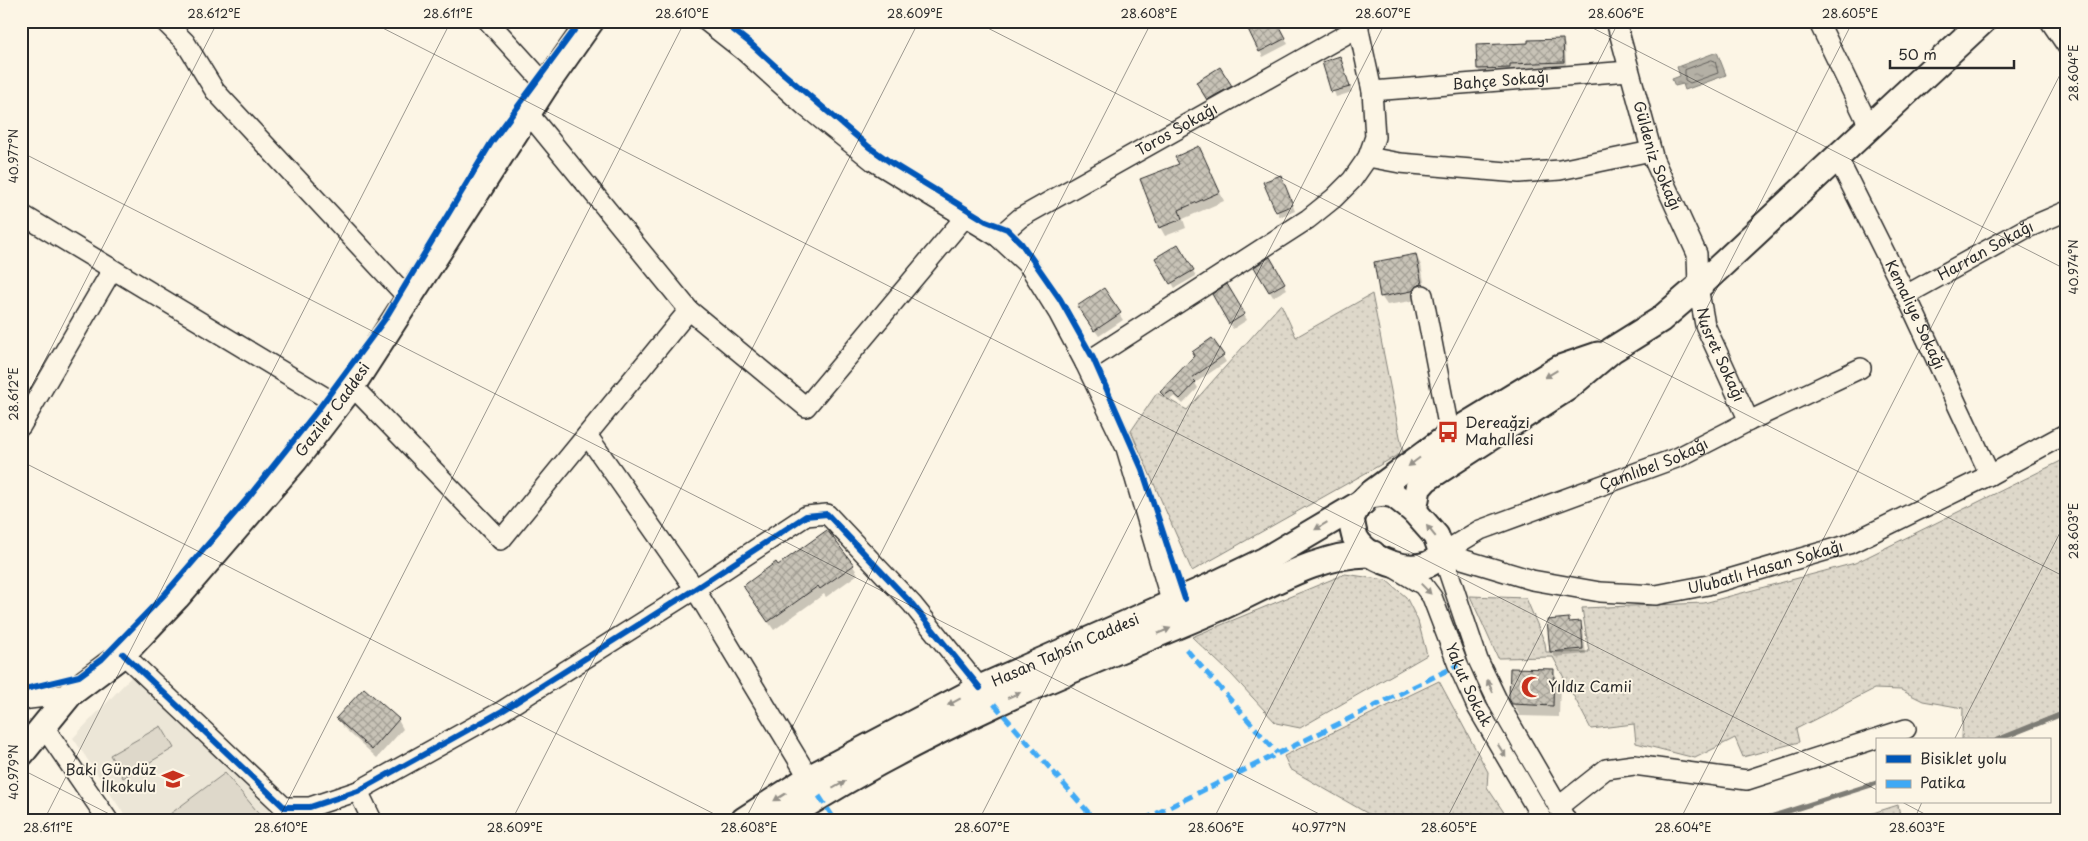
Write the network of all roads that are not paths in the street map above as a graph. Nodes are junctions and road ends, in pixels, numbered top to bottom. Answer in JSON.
{"nodes":[{"id":1,"x":164,"y":21,"type":"edge"},
{"id":2,"x":488,"y":21,"type":"edge"},
{"id":3,"x":591,"y":21,"type":"edge"},
{"id":4,"x":706,"y":21,"type":"edge"},
{"id":5,"x":1616,"y":21,"type":"edge"},
{"id":6,"x":1818,"y":21,"type":"edge"},
{"id":7,"x":1983,"y":21,"type":"edge"},
{"id":8,"x":2050,"y":21,"type":"edge"},
{"id":9,"x":1358,"y":24,"type":"edge"},
{"id":10,"x":2067,"y":46,"type":"edge"},
{"id":11,"x":1628,"y":71,"type":"junction"},
{"id":12,"x":546,"y":84,"type":"junction"},
{"id":13,"x":1372,"y":91,"type":"junction"},
{"id":14,"x":528,"y":113,"type":"junction"},
{"id":15,"x":1870,"y":128,"type":"junction"},
{"id":16,"x":1651,"y":151,"type":"junction"},
{"id":17,"x":1368,"y":157,"type":"junction"},
{"id":18,"x":1837,"y":157,"type":"junction"},
{"id":19,"x":2067,"y":211,"type":"edge"},
{"id":20,"x":21,"y":214,"type":"edge"},
{"id":21,"x":965,"y":217,"type":"junction"},
{"id":22,"x":998,"y":236,"type":"junction"},
{"id":23,"x":112,"y":270,"type":"junction"},
{"id":24,"x":1698,"y":288,"type":"junction"},
{"id":25,"x":1423,"y":295,"type":"dead end"},
{"id":26,"x":1906,"y":295,"type":"junction"},
{"id":27,"x":409,"y":299,"type":"junction"},
{"id":28,"x":689,"y":310,"type":"junction"},
{"id":29,"x":1612,"y":350,"type":"junction"},
{"id":30,"x":1085,"y":363,"type":"junction"},
{"id":31,"x":1861,"y":368,"type":"dead end"},
{"id":32,"x":345,"y":396,"type":"junction"},
{"id":33,"x":1749,"y":421,"type":"junction"},
{"id":34,"x":21,"y":426,"type":"edge"},
{"id":35,"x":2067,"y":433,"type":"edge"},
{"id":36,"x":587,"y":434,"type":"junction"},
{"id":37,"x":1450,"y":435,"type":"junction"},
{"id":38,"x":1990,"y":475,"type":"junction"},
{"id":39,"x":1366,"y":499,"type":"junction"},
{"id":40,"x":1414,"y":511,"type":"junction"},
{"id":41,"x":1442,"y":553,"type":"junction"},
{"id":42,"x":1379,"y":559,"type":"junction"},
{"id":43,"x":695,"y":589,"type":"junction"},
{"id":44,"x":1172,"y":604,"type":"junction"},
{"id":45,"x":123,"y":654,"type":"junction"},
{"id":46,"x":980,"y":688,"type":"junction"},
{"id":47,"x":70,"y":694,"type":"junction"},
{"id":48,"x":21,"y":700,"type":"edge"},
{"id":49,"x":44,"y":727,"type":"junction"},
{"id":50,"x":1906,"y":729,"type":"dead end"},
{"id":51,"x":1878,"y":738,"type":"edge"},
{"id":52,"x":1876,"y":739,"type":"edge"},
{"id":53,"x":21,"y":754,"type":"edge"},
{"id":54,"x":810,"y":778,"type":"junction"},
{"id":55,"x":358,"y":791,"type":"junction"},
{"id":56,"x":1562,"y":813,"type":"edge"},
{"id":57,"x":108,"y":820,"type":"edge"},
{"id":58,"x":372,"y":820,"type":"edge"},
{"id":59,"x":744,"y":820,"type":"edge"},
{"id":60,"x":782,"y":820,"type":"edge"},
{"id":61,"x":1543,"y":820,"type":"edge"}],
"edges":[{"from":1,"to":27,"type":"street"},
{"from":2,"to":12,"type":"street"},
{"from":3,"to":12,"type":"main road","name":"Gaziler Caddesi"},
{"from":4,"to":21,"type":"street"},
{"from":5,"to":11,"type":"street","name":"Güldeniz Sokağı"},
{"from":6,"to":15,"type":"street"},
{"from":7,"to":15,"type":"main road"},
{"from":8,"to":10,"type":"street"},
{"from":9,"to":13,"type":"street"},
{"from":9,"to":22,"type":"street","name":"Toros Sokağı"},
{"from":11,"to":13,"type":"street","name":"Bahçe Sokağı"},
{"from":11,"to":16,"type":"street","name":"Güldeniz Sokağı"},
{"from":12,"to":14,"type":"main road","name":"Gaziler Caddesi"},
{"from":13,"to":17,"type":"street"},
{"from":14,"to":27,"type":"main road","name":"Gaziler Caddesi"},
{"from":14,"to":28,"type":"street"},
{"from":15,"to":18,"type":"main road"},
{"from":16,"to":17,"type":"street"},
{"from":16,"to":24,"type":"street","name":"Güldeniz Sokağı"},
{"from":17,"to":30,"type":"street"},
{"from":18,"to":24,"type":"main road"},
{"from":18,"to":26,"type":"street","name":"Kemaliye Sokağı"},
{"from":19,"to":26,"type":"street","name":"Harran Sokağı"},
{"from":20,"to":23,"type":"street"},
{"from":21,"to":22,"type":"street"},
{"from":21,"to":28,"type":"street"},
{"from":22,"to":30,"type":"street"},
{"from":23,"to":32,"type":"street"},
{"from":23,"to":34,"type":"street"},
{"from":24,"to":29,"type":"main road"},
{"from":24,"to":33,"type":"street","name":"Nusret Sokağı"},
{"from":25,"to":37,"type":"street"},
{"from":26,"to":38,"type":"street","name":"Kemaliye Sokağı"},
{"from":27,"to":32,"type":"main road","name":"Gaziler Caddesi"},
{"from":28,"to":36,"type":"street"},
{"from":29,"to":37,"type":"main road","name":"Hasan Tahsin Caddesi","one_way":true},
{"from":29,"to":40,"type":"main road"},
{"from":30,"to":44,"type":"street"},
{"from":31,"to":33,"type":"street","name":"Çamlıbel Sokağı"},
{"from":32,"to":36,"type":"street"},
{"from":32,"to":45,"type":"main road","name":"Gaziler Caddesi"},
{"from":33,"to":41,"type":"street","name":"Çamlıbel Sokağı"},
{"from":35,"to":38,"type":"street","name":"Ulubatlı Hasan Sokağı"},
{"from":36,"to":43,"type":"street"},
{"from":37,"to":39,"type":"main road","name":"Hasan Tahsin Caddesi","one_way":true},
{"from":38,"to":41,"type":"street","name":"Ulubatlı Hasan Sokağı"},
{"from":39,"to":40,"type":"main road"},
{"from":39,"to":42,"type":"main road"},
{"from":39,"to":44,"type":"main road","name":"Hasan Tahsin Caddesi","one_way":true},
{"from":41,"to":40,"type":"main road","one_way":true},
{"from":41,"to":42,"type":"main road"},
{"from":56,"to":41,"type":"street","name":"Yakut Sokak","one_way":true},
{"from":60,"to":42,"type":"main road","name":"Hasan Tahsin Caddesi","one_way":true},
{"from":42,"to":61,"type":"street","name":"Yakut Sokak","one_way":true},
{"from":43,"to":46,"type":"street"},
{"from":43,"to":54,"type":"street"},
{"from":43,"to":55,"type":"street"},
{"from":44,"to":46,"type":"main road","name":"Hasan Tahsin Caddesi"},
{"from":45,"to":47,"type":"main road","name":"Gaziler Caddesi"},
{"from":45,"to":55,"type":"street"},
{"from":46,"to":54,"type":"main road","name":"Hasan Tahsin Caddesi","one_way":true},
{"from":47,"to":48,"type":"street"},
{"from":47,"to":49,"type":"main road","name":"Gaziler Caddesi"},
{"from":49,"to":53,"type":"main road","name":"Gaziler Caddesi"},
{"from":49,"to":57,"type":"street"},
{"from":50,"to":51,"type":"street"},
{"from":52,"to":56,"type":"street"},
{"from":54,"to":59,"type":"main road","name":"Hasan Tahsin Caddesi","one_way":true},
{"from":55,"to":58,"type":"street"}]}
